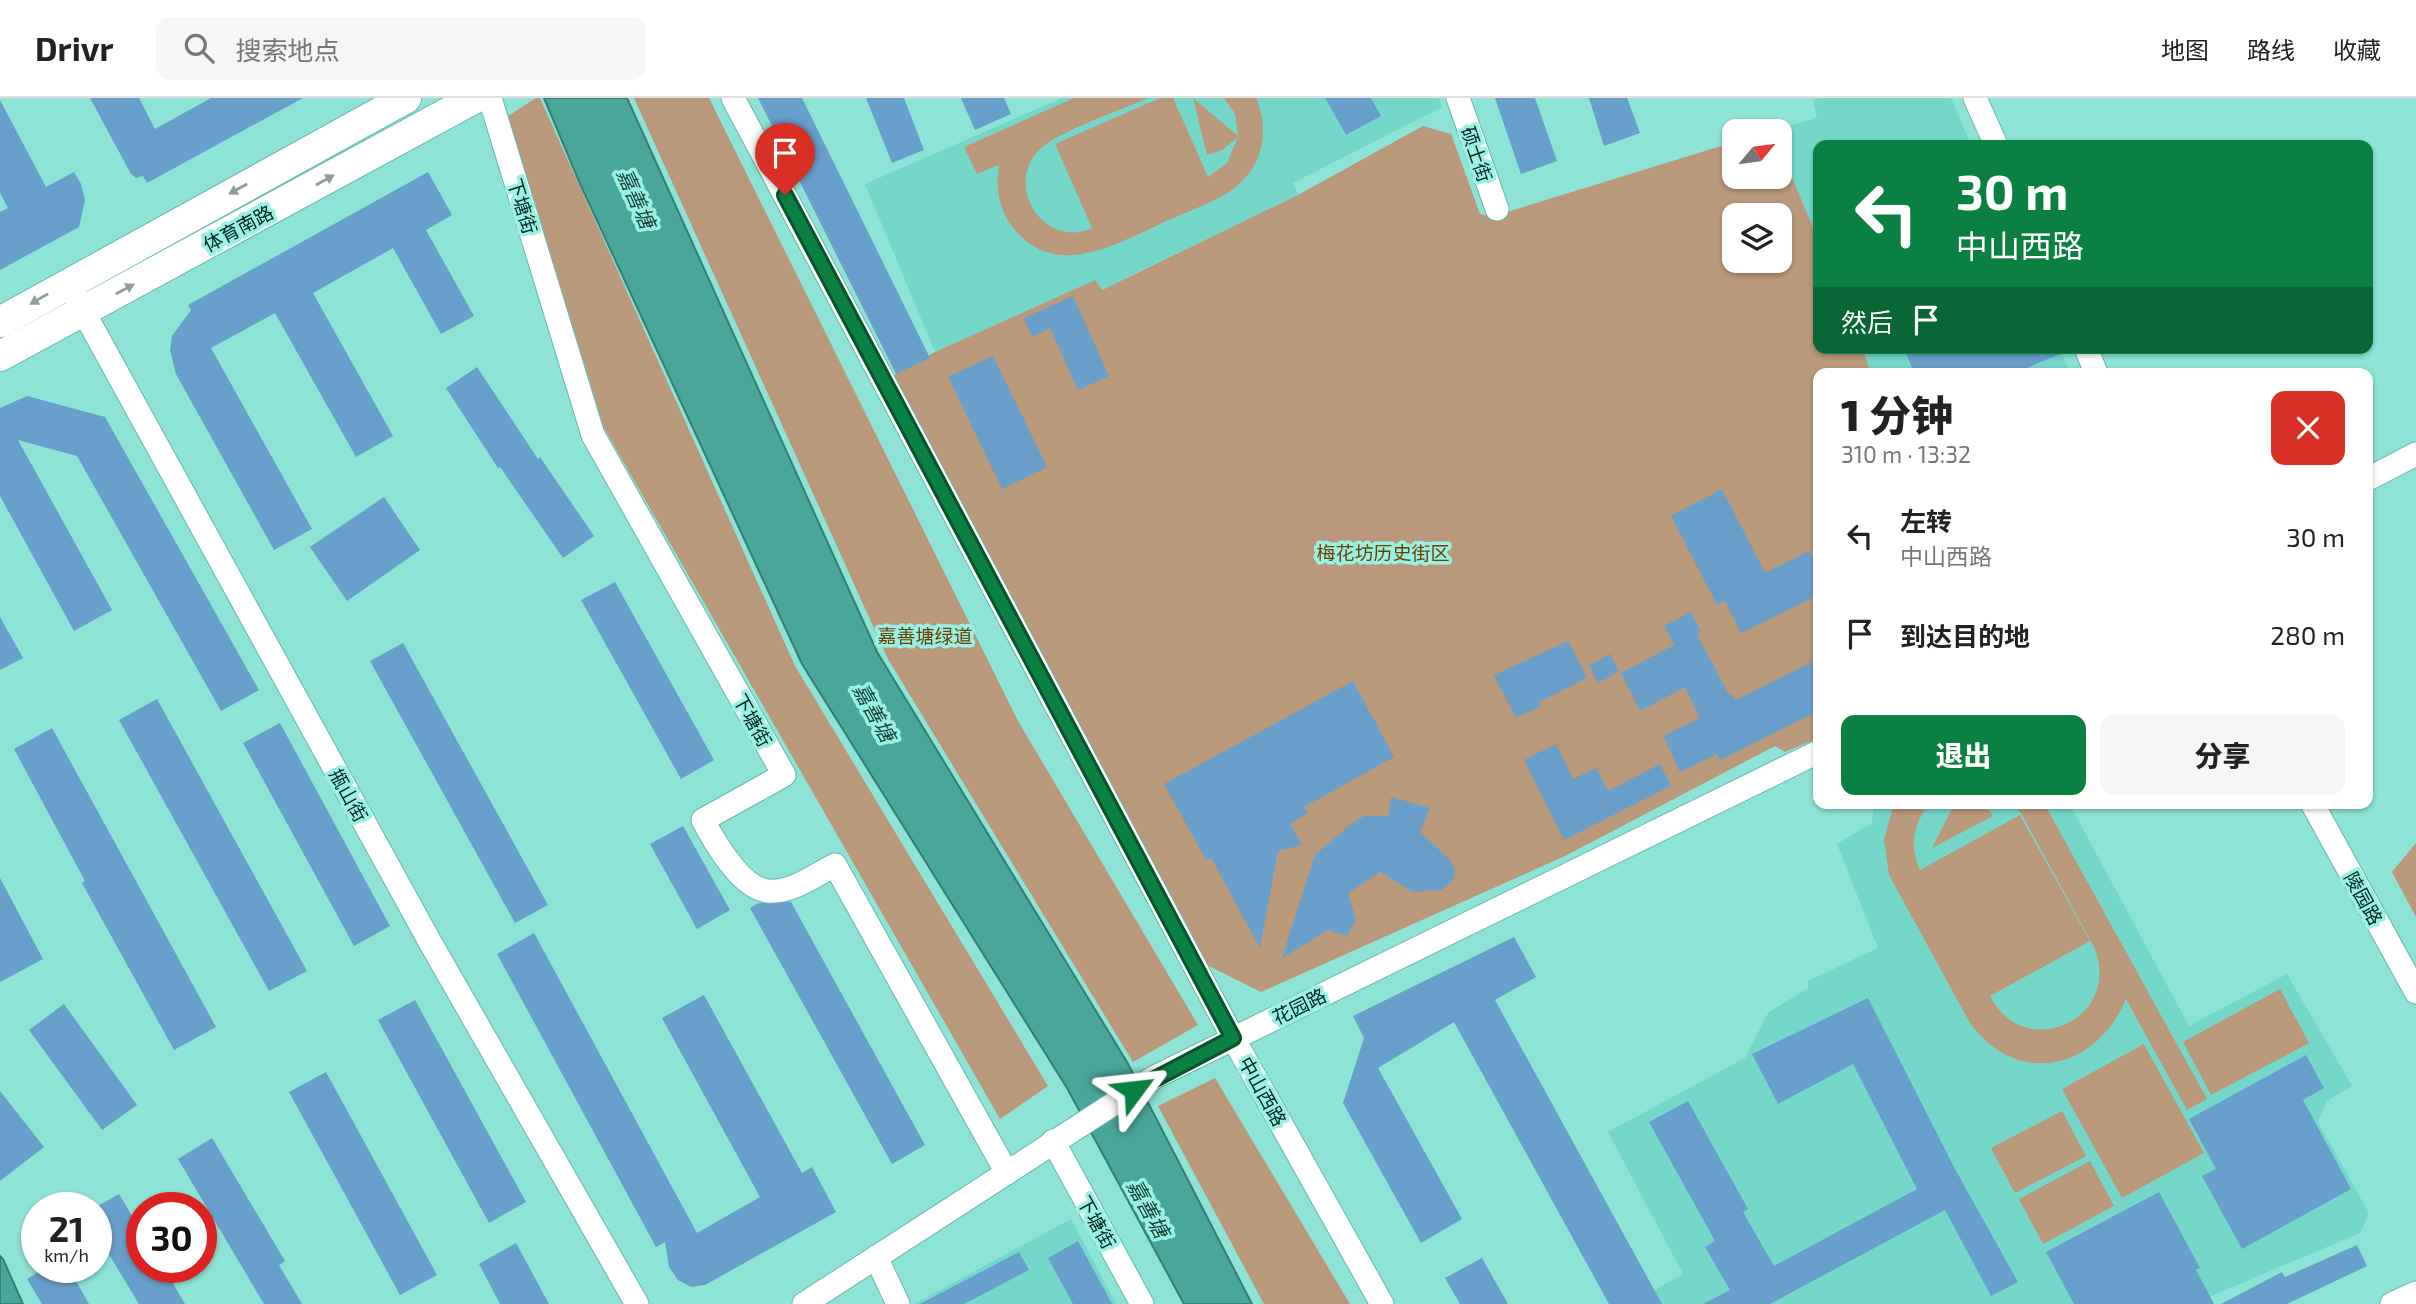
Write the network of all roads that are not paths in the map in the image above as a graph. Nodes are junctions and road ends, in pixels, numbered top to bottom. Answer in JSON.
{"nodes":[{"id":1,"x":406,"y":98,"type":"edge"},
{"id":2,"x":475,"y":98,"type":"edge"},
{"id":3,"x":489,"y":98,"type":"edge"},
{"id":4,"x":733,"y":98,"type":"edge"},
{"id":5,"x":1458,"y":98,"type":"edge"},
{"id":6,"x":1975,"y":98,"type":"edge"},
{"id":7,"x":1994,"y":140,"type":"edge"},
{"id":8,"x":1497,"y":209,"type":"dead end"},
{"id":9,"x":68,"y":282,"type":"junction"},
{"id":10,"x":84,"y":311,"type":"junction"},
{"id":11,"x":0,"y":322,"type":"edge"},
{"id":12,"x":0,"y":356,"type":"edge"},
{"id":13,"x":2416,"y":454,"type":"edge"},
{"id":14,"x":2373,"y":476,"type":"edge"},
{"id":15,"x":1813,"y":754,"type":"edge"},
{"id":16,"x":2315,"y":809,"type":"edge"},
{"id":17,"x":2416,"y":992,"type":"edge"},
{"id":18,"x":1233,"y":1038,"type":"junction"},
{"id":19,"x":1053,"y":1141,"type":"junction"},
{"id":20,"x":1007,"y":1173,"type":"junction"},
{"id":21,"x":876,"y":1257,"type":"junction"},
{"id":22,"x":2416,"y":1293,"type":"edge"},
{"id":23,"x":637,"y":1304,"type":"edge"},
{"id":24,"x":804,"y":1304,"type":"edge"},
{"id":25,"x":898,"y":1304,"type":"edge"},
{"id":26,"x":1142,"y":1304,"type":"edge"},
{"id":27,"x":1382,"y":1304,"type":"edge"},
{"id":28,"x":2392,"y":1304,"type":"edge"}],
"edges":[{"from":1,"to":9,"type":"main road","name":"体育南路","one_way":true},
{"from":10,"to":2,"type":"main road","name":"体育南路","one_way":true},
{"from":3,"to":20,"type":"street","name":"下塘街"},
{"from":4,"to":18,"type":"street","name":"中山西路"},
{"from":5,"to":8,"type":"street","name":"硕士街"},
{"from":6,"to":7,"type":"street"},
{"from":9,"to":10,"type":"street","name":"甁山街"},
{"from":9,"to":11,"type":"main road","name":"体育南路","one_way":true},
{"from":10,"to":12,"type":"main road","name":"体育南路"},
{"from":10,"to":23,"type":"street","name":"甁山街"},
{"from":13,"to":14,"type":"street"},
{"from":15,"to":18,"type":"street","name":"花园路"},
{"from":16,"to":17,"type":"street","name":"陵园路"},
{"from":18,"to":19,"type":"street","name":"花园路"},
{"from":18,"to":27,"type":"street","name":"中山西路"},
{"from":19,"to":20,"type":"street","name":"花园路"},
{"from":19,"to":26,"type":"street","name":"下塘街"},
{"from":20,"to":21,"type":"street","name":"花园路"},
{"from":21,"to":24,"type":"street","name":"花园路"},
{"from":21,"to":25,"type":"street"},
{"from":22,"to":28,"type":"street"}]}
